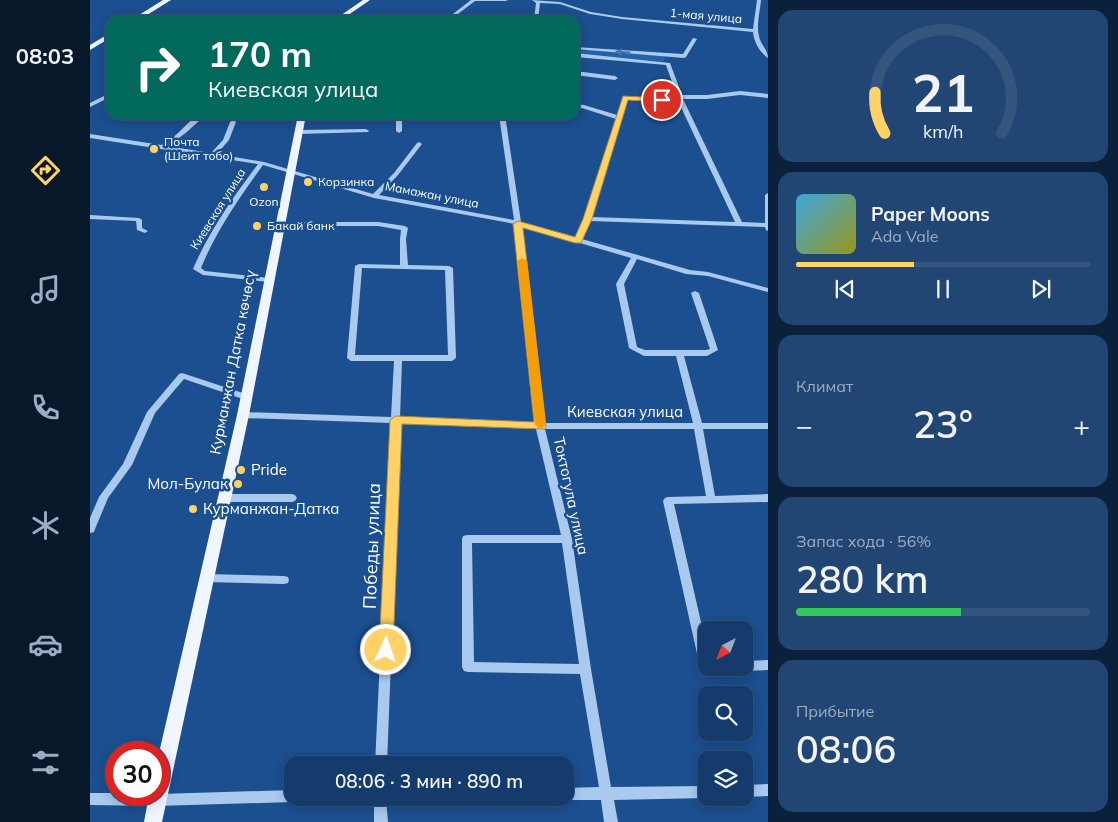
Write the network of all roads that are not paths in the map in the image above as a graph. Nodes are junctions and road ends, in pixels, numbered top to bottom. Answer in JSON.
{"nodes":[{"id":1,"x":168,"y":0,"type":"edge"},
{"id":2,"x":367,"y":0,"type":"edge"},
{"id":3,"x":474,"y":0,"type":"edge"},
{"id":4,"x":506,"y":0,"type":"edge"},
{"id":5,"x":759,"y":0,"type":"edge"},
{"id":6,"x":536,"y":1,"type":"edge"},
{"id":7,"x":142,"y":15,"type":"edge"},
{"id":8,"x":344,"y":15,"type":"edge"},
{"id":9,"x":454,"y":15,"type":"edge"},
{"id":10,"x":536,"y":15,"type":"edge"},
{"id":11,"x":754,"y":31,"type":"junction"},
{"id":12,"x":105,"y":39,"type":"edge"},
{"id":13,"x":695,"y":39,"type":"dead end"},
{"id":14,"x":90,"y":48,"type":"edge"},
{"id":15,"x":580,"y":48,"type":"edge"},
{"id":16,"x":580,"y":55,"type":"edge"},
{"id":17,"x":670,"y":55,"type":"junction"},
{"id":18,"x":768,"y":56,"type":"edge"},
{"id":19,"x":668,"y":64,"type":"junction"},
{"id":20,"x":580,"y":74,"type":"edge"},
{"id":21,"x":615,"y":78,"type":"dead end"},
{"id":22,"x":768,"y":96,"type":"edge"},
{"id":23,"x":105,"y":98,"type":"edge"},
{"id":24,"x":680,"y":99,"type":"junction"},
{"id":25,"x":90,"y":105,"type":"edge"},
{"id":26,"x":580,"y":106,"type":"edge"},
{"id":27,"x":619,"y":118,"type":"junction"},
{"id":28,"x":196,"y":120,"type":"edge"},
{"id":29,"x":301,"y":120,"type":"edge"},
{"id":30,"x":399,"y":120,"type":"edge"},
{"id":31,"x":503,"y":120,"type":"edge"},
{"id":32,"x":233,"y":122,"type":"dead end"},
{"id":33,"x":366,"y":130,"type":"dead end"},
{"id":34,"x":399,"y":131,"type":"dead end"},
{"id":35,"x":300,"y":132,"type":"junction"},
{"id":36,"x":90,"y":136,"type":"edge"},
{"id":37,"x":419,"y":144,"type":"dead end"},
{"id":38,"x":161,"y":148,"type":"junction"},
{"id":39,"x":213,"y":155,"type":"junction"},
{"id":40,"x":262,"y":163,"type":"junction"},
{"id":41,"x":292,"y":171,"type":"junction"},
{"id":42,"x":768,"y":195,"type":"edge"},
{"id":43,"x":374,"y":196,"type":"junction"},
{"id":44,"x":90,"y":216,"type":"edge"},
{"id":45,"x":588,"y":219,"type":"junction"},
{"id":46,"x":739,"y":223,"type":"junction"},
{"id":47,"x":281,"y":224,"type":"junction"},
{"id":48,"x":518,"y":224,"type":"junction"},
{"id":49,"x":767,"y":227,"type":"edge"},
{"id":50,"x":145,"y":231,"type":"dead end"},
{"id":51,"x":578,"y":241,"type":"junction"},
{"id":52,"x":635,"y":257,"type":"junction"},
{"id":53,"x":404,"y":267,"type":"junction"},
{"id":54,"x":269,"y":280,"type":"junction"},
{"id":55,"x":768,"y":290,"type":"edge"},
{"id":56,"x":695,"y":293,"type":"dead end"},
{"id":57,"x":680,"y":353,"type":"junction"},
{"id":58,"x":398,"y":358,"type":"junction"},
{"id":59,"x":246,"y":397,"type":"junction"},
{"id":60,"x":243,"y":415,"type":"junction"},
{"id":61,"x":396,"y":420,"type":"junction"},
{"id":62,"x":540,"y":426,"type":"junction"},
{"id":63,"x":698,"y":426,"type":"junction"},
{"id":64,"x":768,"y":426,"type":"edge"},
{"id":65,"x":225,"y":498,"type":"junction"},
{"id":66,"x":292,"y":498,"type":"dead end"},
{"id":67,"x":768,"y":498,"type":"edge"},
{"id":68,"x":711,"y":500,"type":"junction"},
{"id":69,"x":90,"y":529,"type":"edge"},
{"id":70,"x":567,"y":539,"type":"junction"},
{"id":71,"x":206,"y":578,"type":"junction"},
{"id":72,"x":284,"y":580,"type":"dead end"},
{"id":73,"x":698,"y":632,"type":"edge"},
{"id":74,"x":768,"y":664,"type":"edge"},
{"id":75,"x":753,"y":665,"type":"edge"},
{"id":76,"x":585,"y":669,"type":"junction"},
{"id":77,"x":170,"y":741,"type":"edge"},
{"id":78,"x":381,"y":756,"type":"edge"},
{"id":79,"x":768,"y":790,"type":"edge"},
{"id":80,"x":753,"y":791,"type":"edge"},
{"id":81,"x":698,"y":792,"type":"edge"},
{"id":82,"x":574,"y":794,"type":"edge"},
{"id":83,"x":606,"y":794,"type":"junction"},
{"id":84,"x":170,"y":795,"type":"edge"},
{"id":85,"x":284,"y":796,"type":"edge"},
{"id":86,"x":105,"y":798,"type":"edge"},
{"id":87,"x":90,"y":799,"type":"edge"},
{"id":88,"x":156,"y":806,"type":"edge"},
{"id":89,"x":380,"y":806,"type":"edge"},
{"id":90,"x":152,"y":822,"type":"edge"},
{"id":91,"x":381,"y":822,"type":"edge"},
{"id":92,"x":611,"y":822,"type":"edge"}],
"edges":[{"from":1,"to":7,"type":"main road"},
{"from":2,"to":8,"type":"main road"},
{"from":3,"to":4,"type":"street"},
{"from":3,"to":9,"type":"street"},
{"from":5,"to":11,"type":"street"},
{"from":6,"to":10,"type":"street"},
{"from":6,"to":11,"type":"street","name":"1-мая улица"},
{"from":11,"to":18,"type":"street"},
{"from":12,"to":14,"type":"main road"},
{"from":13,"to":17,"type":"street"},
{"from":17,"to":15,"type":"street","one_way":true},
{"from":16,"to":19,"type":"street"},
{"from":17,"to":19,"type":"street"},
{"from":19,"to":24,"type":"street"},
{"from":20,"to":21,"type":"street"},
{"from":22,"to":24,"type":"street"},
{"from":23,"to":25,"type":"street"},
{"from":24,"to":27,"type":"street"},
{"from":24,"to":46,"type":"street"},
{"from":26,"to":27,"type":"street"},
{"from":27,"to":45,"type":"street"},
{"from":28,"to":38,"type":"street"},
{"from":29,"to":35,"type":"main road","name":"Курманжан Датка көчөсү"},
{"from":30,"to":34,"type":"street"},
{"from":31,"to":48,"type":"street","name":"Токтогула улица"},
{"from":32,"to":39,"type":"street"},
{"from":33,"to":35,"type":"street"},
{"from":35,"to":41,"type":"main road","name":"Курманжан Датка көчөсү"},
{"from":36,"to":38,"type":"street","name":"Мамажан улица"},
{"from":37,"to":43,"type":"street"},
{"from":38,"to":39,"type":"street","name":"Мамажан улица"},
{"from":39,"to":40,"type":"street","name":"Мамажан улица"},
{"from":40,"to":41,"type":"street","name":"Мамажан улица"},
{"from":40,"to":54,"type":"street","name":"Киевская улица"},
{"from":41,"to":43,"type":"street","name":"Мамажан улица"},
{"from":41,"to":47,"type":"main road","name":"Курманжан Датка көчөсү"},
{"from":42,"to":49,"type":"street"},
{"from":43,"to":48,"type":"street","name":"Мамажан улица"},
{"from":44,"to":50,"type":"street"},
{"from":45,"to":46,"type":"street"},
{"from":45,"to":51,"type":"street"},
{"from":46,"to":49,"type":"street"},
{"from":47,"to":53,"type":"street"},
{"from":47,"to":54,"type":"main road","name":"Курманжан Датка көчөсү"},
{"from":48,"to":51,"type":"street","name":"Мамажан улица"},
{"from":48,"to":62,"type":"street","name":"Токтогула улица"},
{"from":51,"to":52,"type":"street","name":"Мамажан улица"},
{"from":52,"to":55,"type":"street","name":"Мамажан улица"},
{"from":52,"to":57,"type":"street"},
{"from":53,"to":58,"type":"street"},
{"from":53,"to":58,"type":"street"},
{"from":54,"to":59,"type":"main road","name":"Курманжан Датка көчөсү"},
{"from":56,"to":57,"type":"street"},
{"from":57,"to":63,"type":"street"},
{"from":58,"to":61,"type":"street","name":"Победы улица"},
{"from":59,"to":60,"type":"main road","name":"Курманжан Датка көчөсү"},
{"from":59,"to":69,"type":"street"},
{"from":60,"to":61,"type":"street","name":"Киевская улица"},
{"from":60,"to":65,"type":"main road","name":"Курманжан Датка көчөсү"},
{"from":61,"to":62,"type":"street","name":"Киевская улица"},
{"from":61,"to":78,"type":"street","name":"Победы улица"},
{"from":62,"to":63,"type":"street","name":"Киевская улица"},
{"from":62,"to":70,"type":"street","name":"Токтогула улица"},
{"from":63,"to":64,"type":"street","name":"Киевская улица"},
{"from":63,"to":68,"type":"street"},
{"from":65,"to":66,"type":"street"},
{"from":65,"to":71,"type":"main road","name":"Курманжан Датка көчөсү"},
{"from":67,"to":68,"type":"street"},
{"from":68,"to":73,"type":"street"},
{"from":70,"to":76,"type":"street","name":"Токтогула улица"},
{"from":70,"to":76,"type":"street"},
{"from":71,"to":72,"type":"street"},
{"from":71,"to":77,"type":"main road","name":"Курманжан Датка көчөсү"},
{"from":74,"to":75,"type":"street"},
{"from":76,"to":83,"type":"street","name":"Токтогула улица"},
{"from":79,"to":80,"type":"street"},
{"from":81,"to":83,"type":"street"},
{"from":82,"to":83,"type":"street"},
{"from":83,"to":92,"type":"street","name":"Токтогула улица"},
{"from":84,"to":85,"type":"street"},
{"from":86,"to":87,"type":"street"},
{"from":88,"to":90,"type":"main road","name":"Курманжан Датка көчөсү"},
{"from":89,"to":91,"type":"street"}]}
